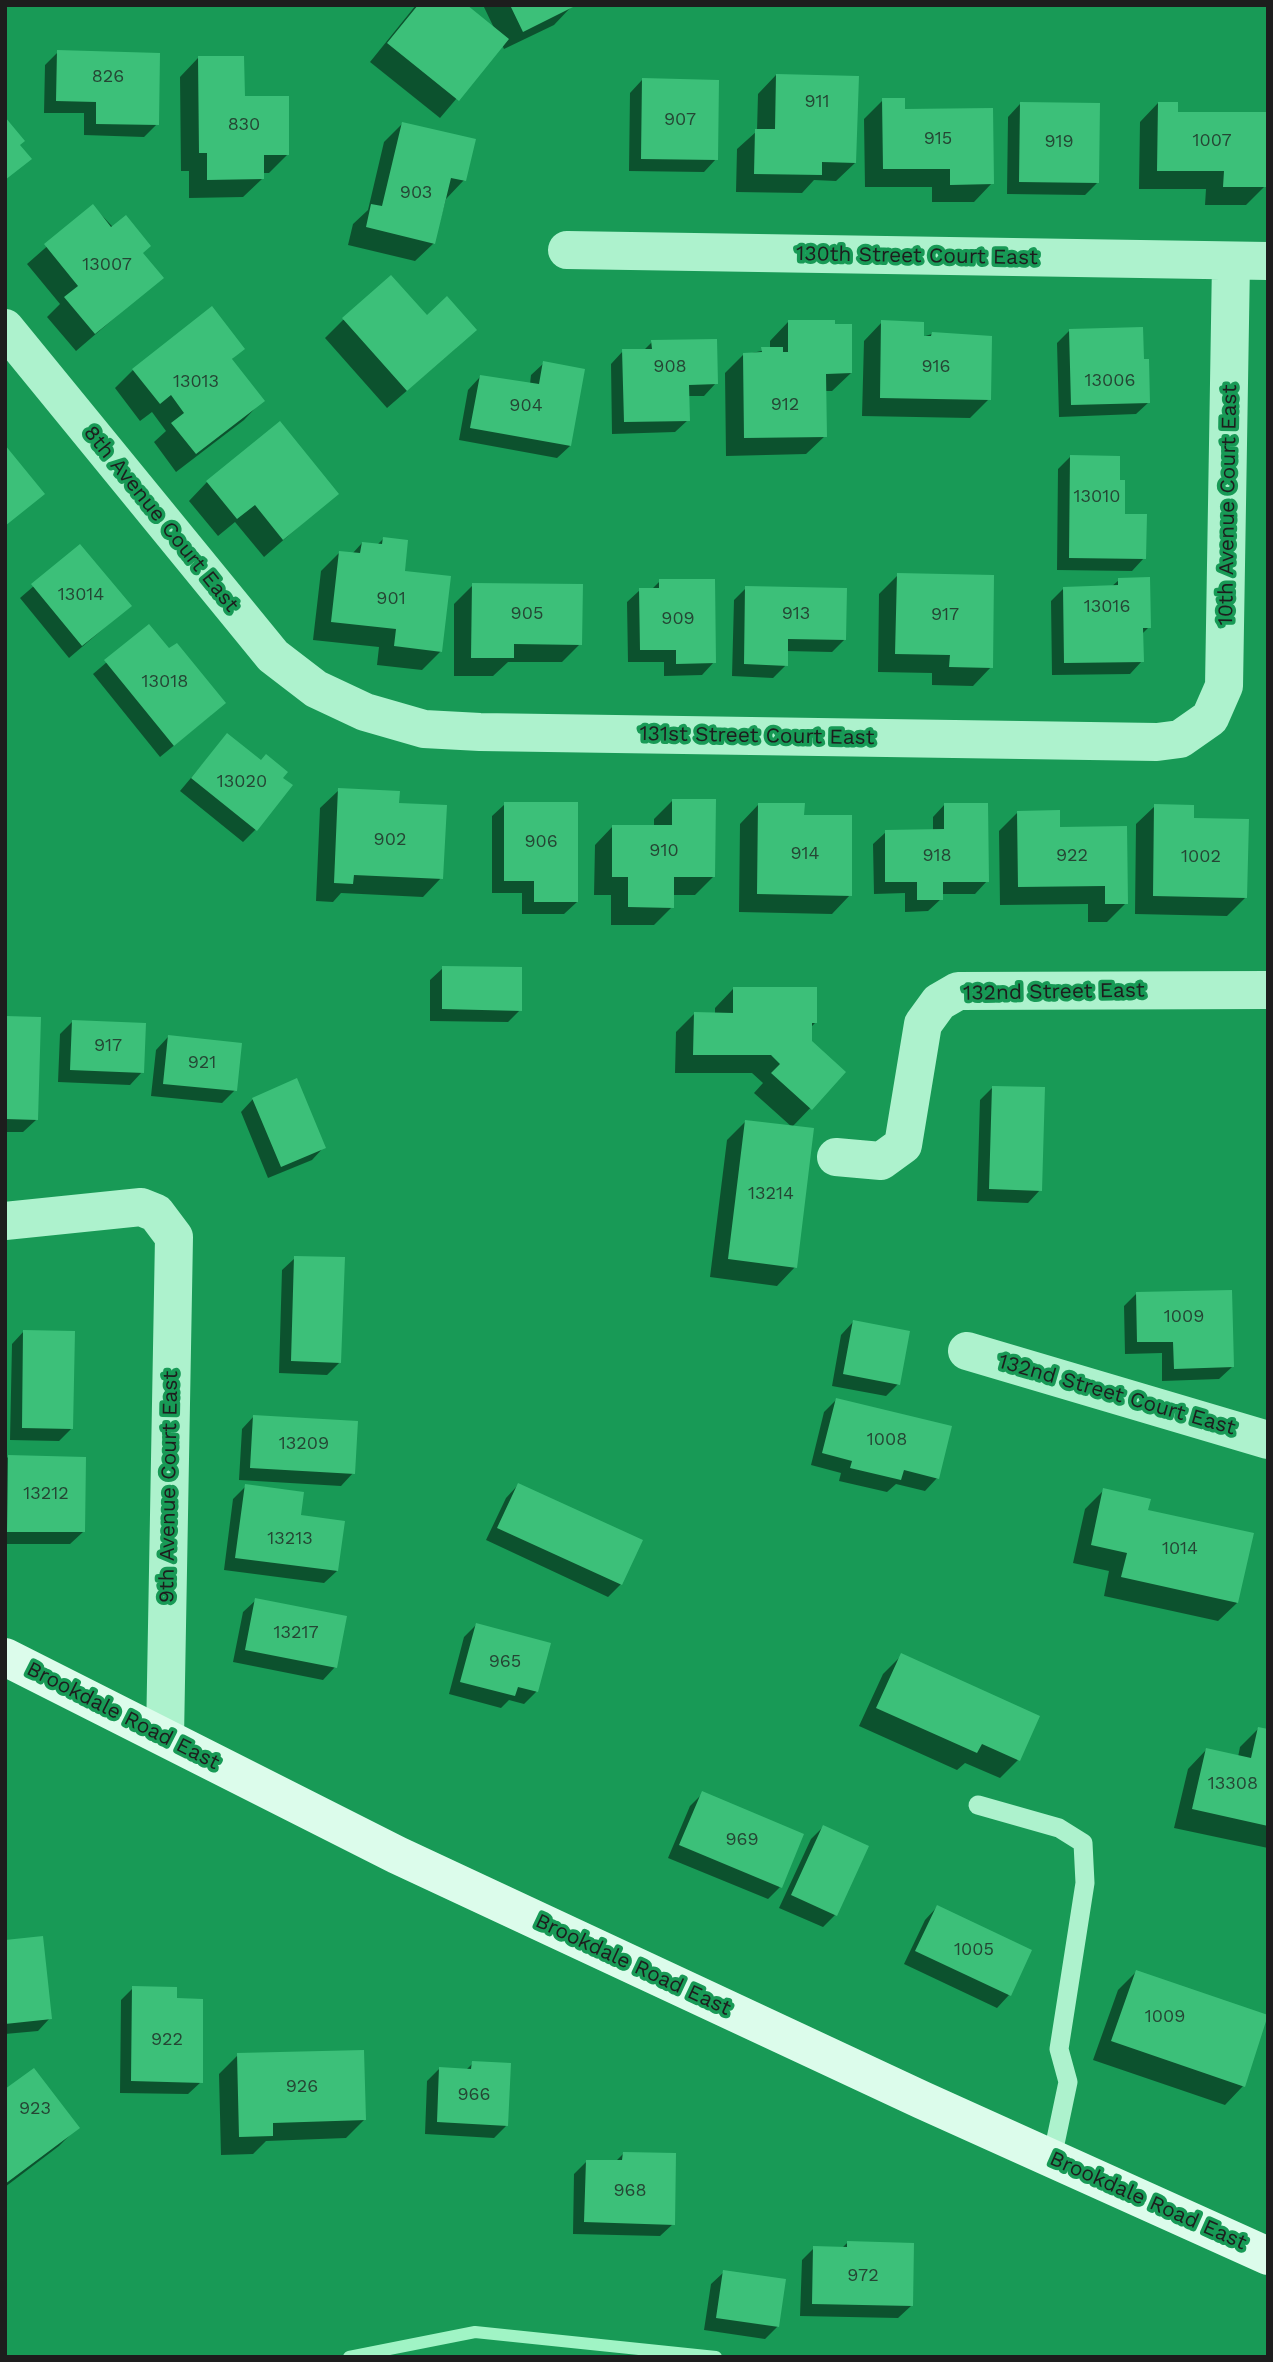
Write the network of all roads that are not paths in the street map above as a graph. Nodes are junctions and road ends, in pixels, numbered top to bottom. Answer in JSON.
{"nodes":[{"id":1,"x":567,"y":250,"type":"dead end"},
{"id":2,"x":1250,"y":261,"type":"edge"},
{"id":3,"x":5,"y":328,"type":"edge"},
{"id":4,"x":330,"y":696,"type":"joint"},
{"id":5,"x":1188,"y":734,"type":"joint"},
{"id":6,"x":1268,"y":990,"type":"edge"},
{"id":7,"x":836,"y":1157,"type":"dead end"},
{"id":8,"x":5,"y":1221,"type":"edge"},
{"id":9,"x":967,"y":1351,"type":"dead end"},
{"id":10,"x":1268,"y":1440,"type":"edge"},
{"id":11,"x":5,"y":1657,"type":"edge"},
{"id":12,"x":165,"y":1737,"type":"junction"},
{"id":13,"x":978,"y":1805,"type":"dead end"},
{"id":14,"x":1052,"y":2158,"type":"junction"},
{"id":15,"x":1268,"y":2256,"type":"edge"}],
"edges":[{"from":1,"to":2,"type":"street","name":"130th Street Court East"},
{"from":2,"to":5,"type":"street","name":"10th Avenue Court East"},
{"from":3,"to":4,"type":"street","name":"8th Avenue Court East"},
{"from":4,"to":5,"type":"street","name":"131st Street Court East"},
{"from":6,"to":7,"type":"street","name":"132nd Street East"},
{"from":8,"to":12,"type":"street","name":"9th Avenue Court East"},
{"from":9,"to":10,"type":"street","name":"132nd Street Court East"},
{"from":11,"to":12,"type":"main road","name":"Brookdale Road East"},
{"from":12,"to":14,"type":"main road","name":"Brookdale Road East"},
{"from":13,"to":14,"type":"lane"},
{"from":14,"to":15,"type":"main road","name":"Brookdale Road East"}]}
